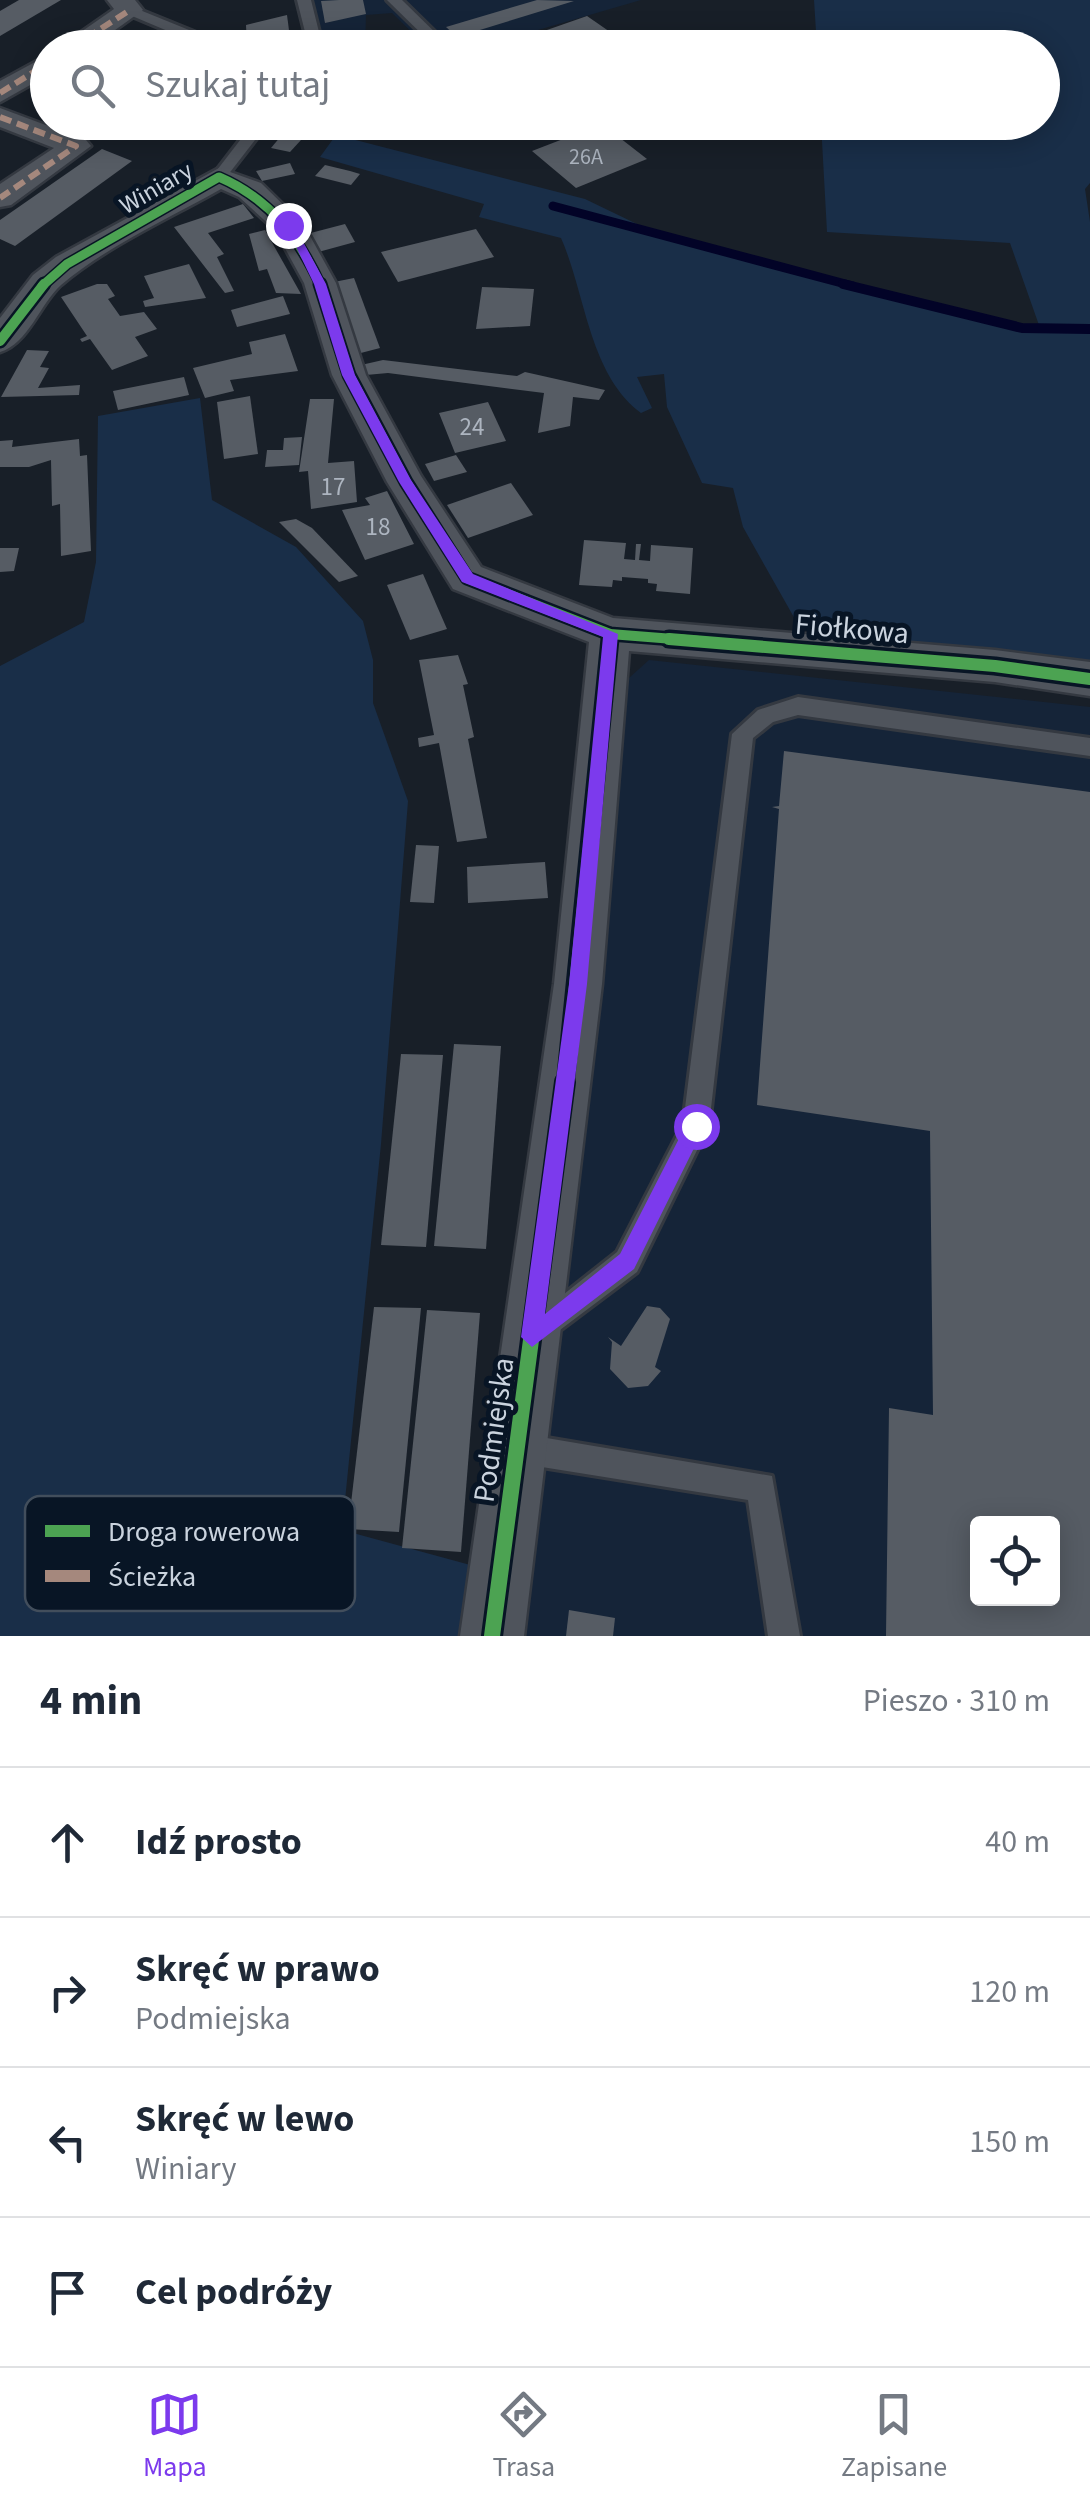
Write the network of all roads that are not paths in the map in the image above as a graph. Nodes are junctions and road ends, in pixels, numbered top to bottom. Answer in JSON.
{"nodes":[{"id":1,"x":304,"y":0,"type":"edge"},
{"id":2,"x":394,"y":0,"type":"edge"},
{"id":3,"x":125,"y":5,"type":"edge"},
{"id":4,"x":94,"y":30,"type":"edge"},
{"id":5,"x":181,"y":30,"type":"edge"},
{"id":6,"x":312,"y":30,"type":"edge"},
{"id":7,"x":425,"y":30,"type":"edge"},
{"id":8,"x":30,"y":74,"type":"edge"},
{"id":9,"x":0,"y":93,"type":"edge"},
{"id":10,"x":0,"y":117,"type":"edge"},
{"id":11,"x":30,"y":128,"type":"edge"},
{"id":12,"x":60,"y":140,"type":"edge"},
{"id":13,"x":248,"y":140,"type":"edge"},
{"id":14,"x":220,"y":177,"type":"junction"},
{"id":15,"x":0,"y":198,"type":"edge"},
{"id":16,"x":45,"y":282,"type":"junction"},
{"id":17,"x":3,"y":284,"type":"dead end"},
{"id":18,"x":0,"y":341,"type":"edge"},
{"id":19,"x":610,"y":634,"type":"junction"},
{"id":20,"x":1090,"y":679,"type":"edge"},
{"id":21,"x":1090,"y":747,"type":"edge"},
{"id":22,"x":532,"y":1337,"type":"junction"},
{"id":23,"x":516,"y":1448,"type":"junction"},
{"id":24,"x":492,"y":1636,"type":"edge"},
{"id":25,"x":784,"y":1636,"type":"edge"}],
"edges":[{"from":1,"to":6,"type":"lane"},
{"from":2,"to":7,"type":"lane"},
{"from":3,"to":4,"type":"street"},
{"from":3,"to":5,"type":"lane"},
{"from":8,"to":9,"type":"street"},
{"from":10,"to":11,"type":"street"},
{"from":12,"to":15,"type":"street"},
{"from":13,"to":14,"type":"lane"},
{"from":14,"to":16,"type":"street","name":"Winiary"},
{"from":14,"to":19,"type":"street","name":"Winiary"},
{"from":16,"to":17,"type":"street"},
{"from":16,"to":18,"type":"street","name":"Winiary"},
{"from":19,"to":20,"type":"street","name":"Fiołkowa"},
{"from":19,"to":22,"type":"street","name":"Podmiejska"},
{"from":21,"to":22,"type":"lane"},
{"from":22,"to":23,"type":"street","name":"Podmiejska"},
{"from":23,"to":24,"type":"street","name":"Podmiejska"},
{"from":23,"to":25,"type":"lane"}]}
